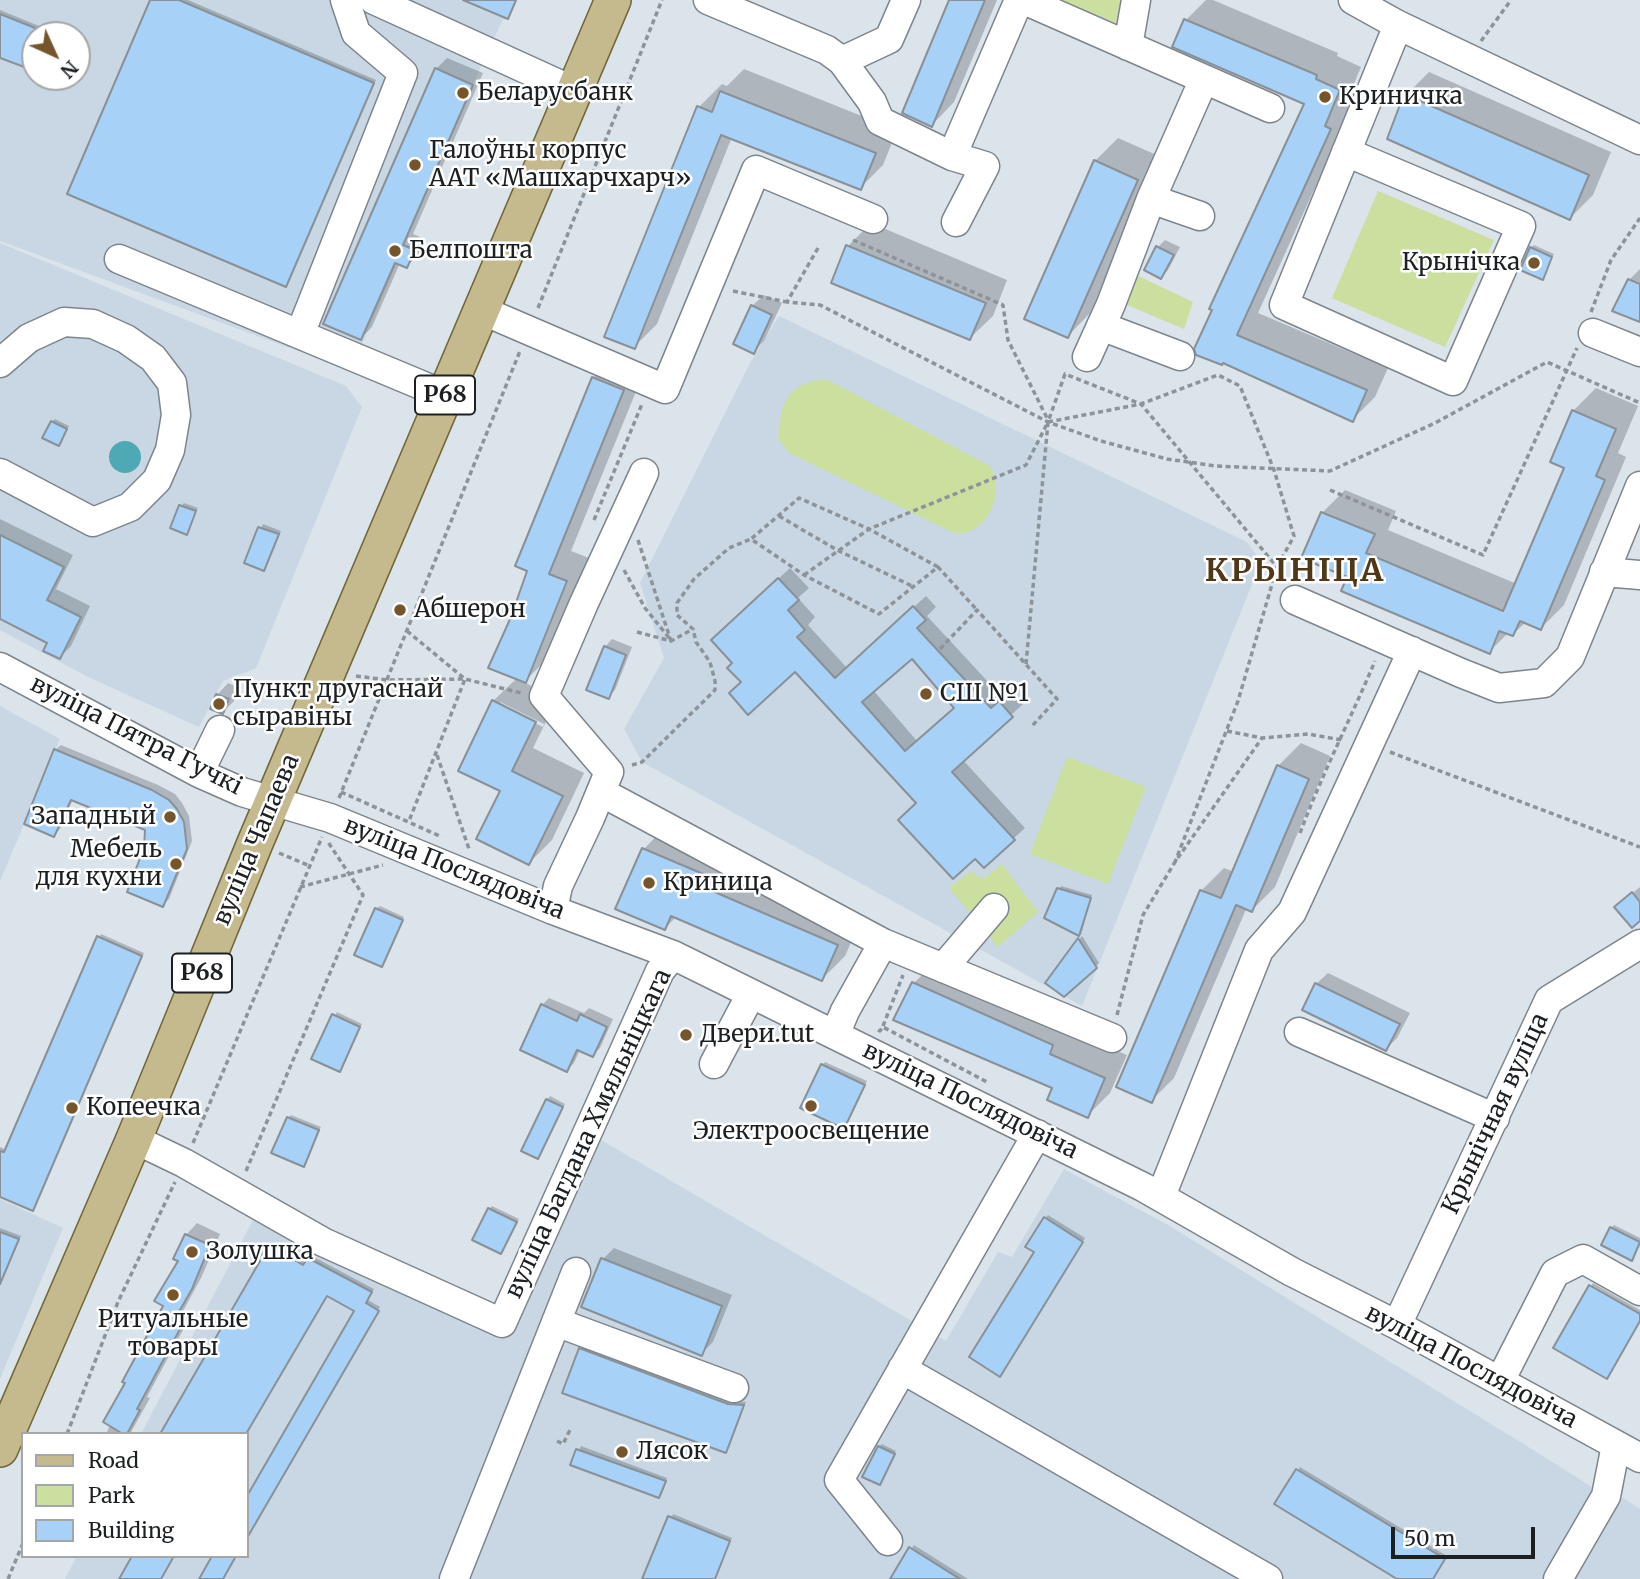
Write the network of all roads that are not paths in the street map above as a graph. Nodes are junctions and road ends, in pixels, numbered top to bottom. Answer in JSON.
{"nodes":[{"id":1,"x":345,"y":0,"type":"edge"},
{"id":2,"x":374,"y":0,"type":"edge"},
{"id":3,"x":613,"y":0,"type":"edge"},
{"id":4,"x":708,"y":0,"type":"edge"},
{"id":5,"x":906,"y":0,"type":"edge"},
{"id":6,"x":1022,"y":0,"type":"edge"},
{"id":7,"x":1136,"y":0,"type":"edge"},
{"id":8,"x":1353,"y":0,"type":"edge"},
{"id":9,"x":1398,"y":25,"type":"junction"},
{"id":10,"x":1128,"y":46,"type":"junction"},
{"id":11,"x":842,"y":61,"type":"junction"},
{"id":12,"x":1204,"y":79,"type":"junction"},
{"id":13,"x":574,"y":91,"type":"junction"},
{"id":14,"x":1270,"y":108,"type":"dead end"},
{"id":15,"x":1640,"y":140,"type":"edge"},
{"id":16,"x":1346,"y":152,"type":"junction"},
{"id":17,"x":952,"y":156,"type":"junction"},
{"id":18,"x":1152,"y":199,"type":"junction"},
{"id":19,"x":1200,"y":216,"type":"dead end"},
{"id":20,"x":873,"y":219,"type":"dead end"},
{"id":21,"x":956,"y":222,"type":"dead end"},
{"id":22,"x":118,"y":260,"type":"dead end"},
{"id":23,"x":481,"y":310,"type":"junction"},
{"id":24,"x":1101,"y":326,"type":"junction"},
{"id":25,"x":300,"y":334,"type":"junction"},
{"id":26,"x":1586,"y":334,"type":"road end"},
{"id":27,"x":1640,"y":352,"type":"edge"},
{"id":28,"x":1087,"y":356,"type":"dead end"},
{"id":29,"x":1180,"y":356,"type":"dead end"},
{"id":30,"x":0,"y":363,"type":"edge"},
{"id":31,"x":445,"y":395,"type":"junction"},
{"id":32,"x":0,"y":473,"type":"edge"},
{"id":33,"x":644,"y":473,"type":"dead end"},
{"id":34,"x":1640,"y":486,"type":"edge"},
{"id":35,"x":1604,"y":572,"type":"junction"},
{"id":36,"x":1640,"y":575,"type":"edge"},
{"id":37,"x":1296,"y":600,"type":"dead end"},
{"id":38,"x":1412,"y":651,"type":"junction"},
{"id":39,"x":0,"y":667,"type":"edge"},
{"id":40,"x":220,"y":730,"type":"dead end"},
{"id":41,"x":199,"y":773,"type":"junction"},
{"id":42,"x":604,"y":782,"type":"junction"},
{"id":43,"x":274,"y":801,"type":"junction"},
{"id":44,"x":994,"y":908,"type":"dead end"},
{"id":45,"x":553,"y":910,"type":"junction"},
{"id":46,"x":883,"y":943,"type":"junction"},
{"id":47,"x":1640,"y":944,"type":"edge"},
{"id":48,"x":673,"y":955,"type":"junction"},
{"id":49,"x":943,"y":968,"type":"junction"},
{"id":50,"x":751,"y":994,"type":"junction"},
{"id":51,"x":1299,"y":1032,"type":"dead end"},
{"id":52,"x":835,"y":1035,"type":"junction"},
{"id":53,"x":1111,"y":1038,"type":"road end"},
{"id":54,"x":713,"y":1064,"type":"dead end"},
{"id":55,"x":1495,"y":1118,"type":"junction"},
{"id":56,"x":1037,"y":1134,"type":"junction"},
{"id":57,"x":134,"y":1139,"type":"junction"},
{"id":58,"x":1161,"y":1196,"type":"junction"},
{"id":59,"x":576,"y":1272,"type":"dead end"},
{"id":60,"x":1640,"y":1291,"type":"edge"},
{"id":61,"x":556,"y":1322,"type":"junction"},
{"id":62,"x":1397,"y":1325,"type":"junction"},
{"id":63,"x":902,"y":1369,"type":"junction"},
{"id":64,"x":1500,"y":1381,"type":"junction"},
{"id":65,"x":734,"y":1388,"type":"dead end"},
{"id":66,"x":0,"y":1449,"type":"edge"},
{"id":67,"x":1628,"y":1452,"type":"edge"},
{"id":68,"x":888,"y":1541,"type":"dead end"},
{"id":69,"x":454,"y":1579,"type":"edge"},
{"id":70,"x":1268,"y":1579,"type":"edge"},
{"id":71,"x":1558,"y":1579,"type":"edge"}],
"edges":[{"from":1,"to":25,"type":"street"},
{"from":2,"to":13,"type":"street"},
{"from":3,"to":13,"type":"main road","name":"вуліца Чапаева","number":"Р68"},
{"from":4,"to":11,"type":"street"},
{"from":5,"to":11,"type":"street"},
{"from":6,"to":10,"type":"street"},
{"from":6,"to":17,"type":"street"},
{"from":7,"to":10,"type":"street"},
{"from":8,"to":9,"type":"street"},
{"from":9,"to":15,"type":"street"},
{"from":9,"to":16,"type":"street"},
{"from":10,"to":12,"type":"street"},
{"from":11,"to":17,"type":"street"},
{"from":12,"to":14,"type":"street"},
{"from":12,"to":18,"type":"street"},
{"from":13,"to":23,"type":"main road","name":"вуліца Чапаева","number":"Р68"},
{"from":16,"to":16,"type":"street"},
{"from":17,"to":21,"type":"street"},
{"from":18,"to":19,"type":"street"},
{"from":18,"to":24,"type":"street"},
{"from":20,"to":23,"type":"street"},
{"from":22,"to":25,"type":"street"},
{"from":23,"to":31,"type":"main road","name":"вуліца Чапаева","number":"Р68"},
{"from":24,"to":28,"type":"street"},
{"from":24,"to":29,"type":"street"},
{"from":25,"to":31,"type":"street"},
{"from":26,"to":27,"type":"street"},
{"from":30,"to":32,"type":"street"},
{"from":31,"to":43,"type":"main road","name":"вуліца Чапаева","number":"Р68"},
{"from":33,"to":42,"type":"street"},
{"from":34,"to":35,"type":"street"},
{"from":35,"to":36,"type":"street"},
{"from":35,"to":38,"type":"street"},
{"from":37,"to":38,"type":"street"},
{"from":38,"to":58,"type":"street"},
{"from":39,"to":41,"type":"street","name":"вуліца Пятра Гучкі"},
{"from":40,"to":41,"type":"street"},
{"from":41,"to":43,"type":"street","name":"вуліца Пятра Гучкі"},
{"from":42,"to":45,"type":"street"},
{"from":42,"to":46,"type":"street"},
{"from":43,"to":45,"type":"street","name":"вуліца Послядовіча"},
{"from":43,"to":57,"type":"main road","name":"вуліца Чапаева","number":"Р68"},
{"from":44,"to":49,"type":"street"},
{"from":45,"to":48,"type":"street","name":"вуліца Послядовіча"},
{"from":46,"to":49,"type":"street"},
{"from":46,"to":52,"type":"street"},
{"from":47,"to":55,"type":"street","name":"Крынічная вуліца"},
{"from":48,"to":50,"type":"street","name":"вуліца Послядовіча"},
{"from":48,"to":57,"type":"street","name":"вуліца Багдана Хмяльніцкага"},
{"from":49,"to":53,"type":"street"},
{"from":50,"to":52,"type":"street","name":"вуліца Послядовіча"},
{"from":50,"to":54,"type":"street"},
{"from":51,"to":55,"type":"street"},
{"from":52,"to":56,"type":"street","name":"вуліца Послядовіча"},
{"from":55,"to":62,"type":"street","name":"Крынічная вуліца"},
{"from":56,"to":58,"type":"street","name":"вуліца Послядовіча"},
{"from":56,"to":63,"type":"street"},
{"from":57,"to":66,"type":"main road","name":"вуліца Чапаева","number":"Р68"},
{"from":58,"to":62,"type":"street","name":"вуліца Послядовіча"},
{"from":59,"to":61,"type":"street"},
{"from":60,"to":64,"type":"street"},
{"from":61,"to":65,"type":"street"},
{"from":61,"to":69,"type":"street"},
{"from":62,"to":64,"type":"street","name":"вуліца Послядовіча"},
{"from":63,"to":68,"type":"street"},
{"from":63,"to":70,"type":"street"},
{"from":64,"to":67,"type":"street","name":"вуліца Послядовіча"},
{"from":67,"to":71,"type":"street"}]}
